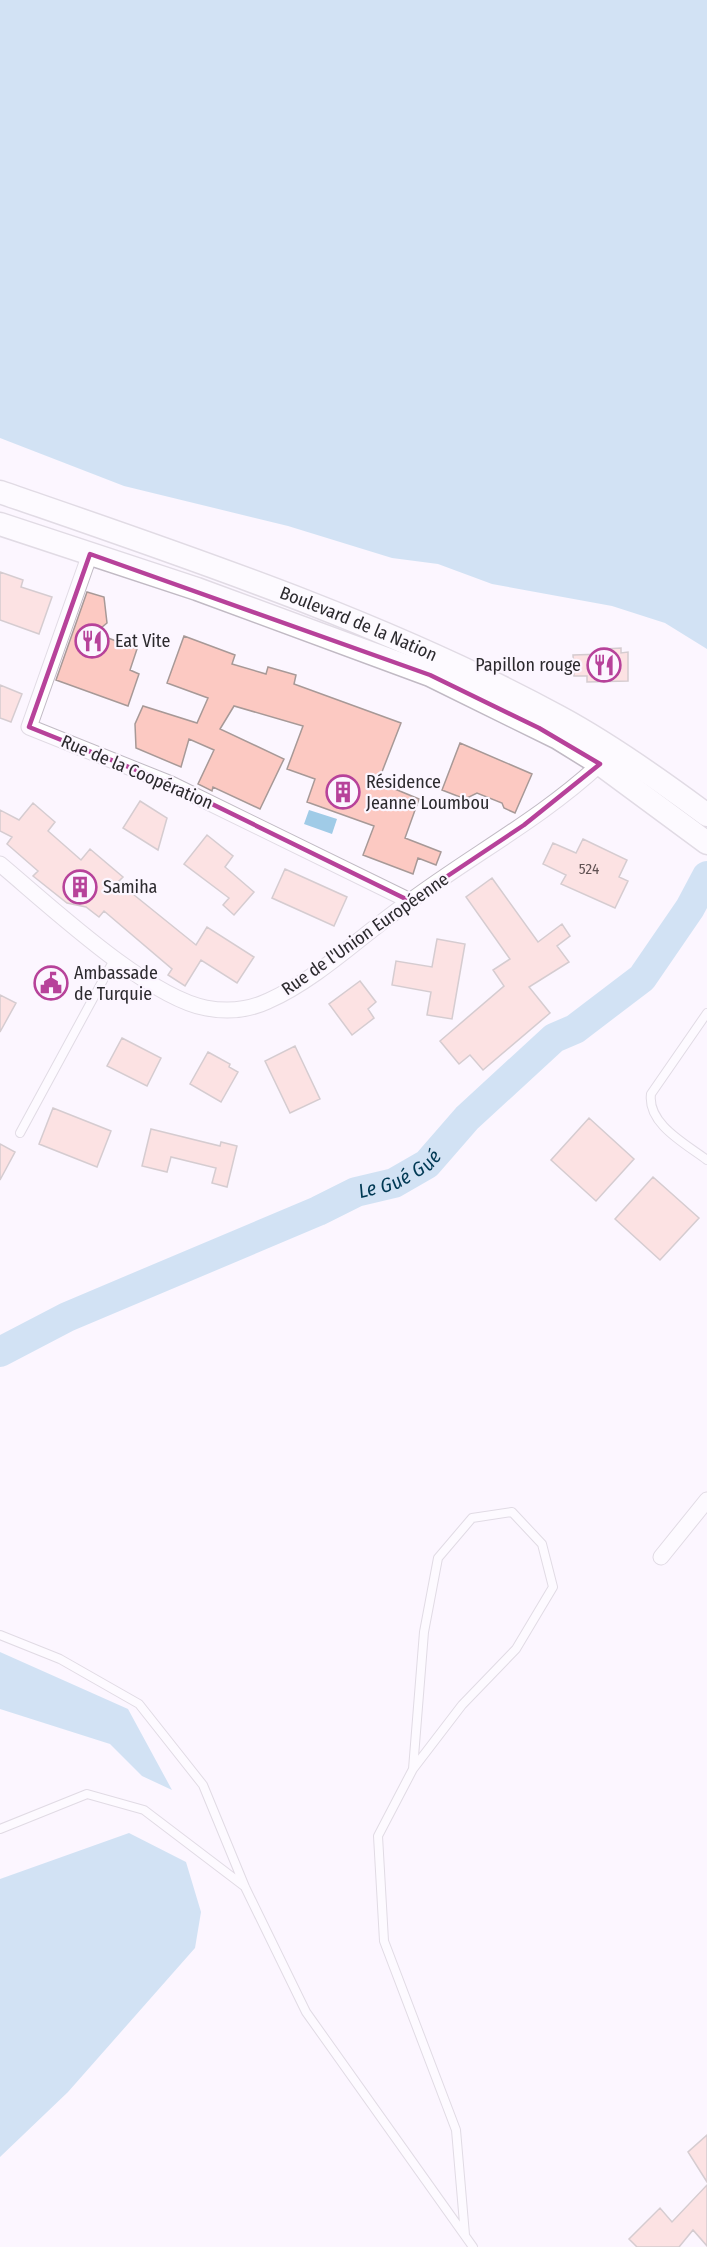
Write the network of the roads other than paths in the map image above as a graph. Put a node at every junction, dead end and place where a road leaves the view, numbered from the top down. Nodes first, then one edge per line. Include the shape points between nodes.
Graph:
1 (0, 492) edge
2 (0, 524) edge
3 (90, 554) junction
4 (600, 764) junction
5 (700, 810) edge
6 (699, 837) edge
7 (0, 864) edge
8 (410, 900) junction
9 (115, 958) junction
10 (707, 1013) edge
11 (20, 1132) dead end
12 (707, 1160) edge
13 (707, 1500) edge
14 (661, 1557) dead end
15 (0, 1635) edge
16 (413, 1769) junction
17 (0, 1829) edge
18 (246, 1887) junction
19 (465, 2235) junction
20 (474, 2247) edge

1 - 5 main road, Boulevard de la Nation via 316,607 427,653 579,728
2 - 3 main road, Boulevard de la Nation
3 - 4 main road, Boulevard de la Nation via 430,675 539,728
3 - 8 street, Rue de la Coopération via 29,727 171,784
4 - 6 main road, Boulevard de la Nation
4 - 8 street, Rue de l'Union Européenne via 524,825
7 - 9 street, Rue de l'Union Européenne
8 - 9 street, Rue de l'Union Européenne via 297,985 249,1008 206,1008 186,1002 154,986
9 - 11 lane
10 - 12 lane via 651,1094 650,1103 661,1124
13 - 14 street
15 - 18 lane via 60,1659 139,1704 202,1785
16 - 16 lane via 462,1705 516,1649 553,1587 542,1544 512,1512 472,1518 438,1558 423,1632
16 - 19 lane via 378,1836 384,1941 456,2130
17 - 18 lane via 87,1794 144,1810
18 - 19 lane via 306,2012
19 - 20 lane

